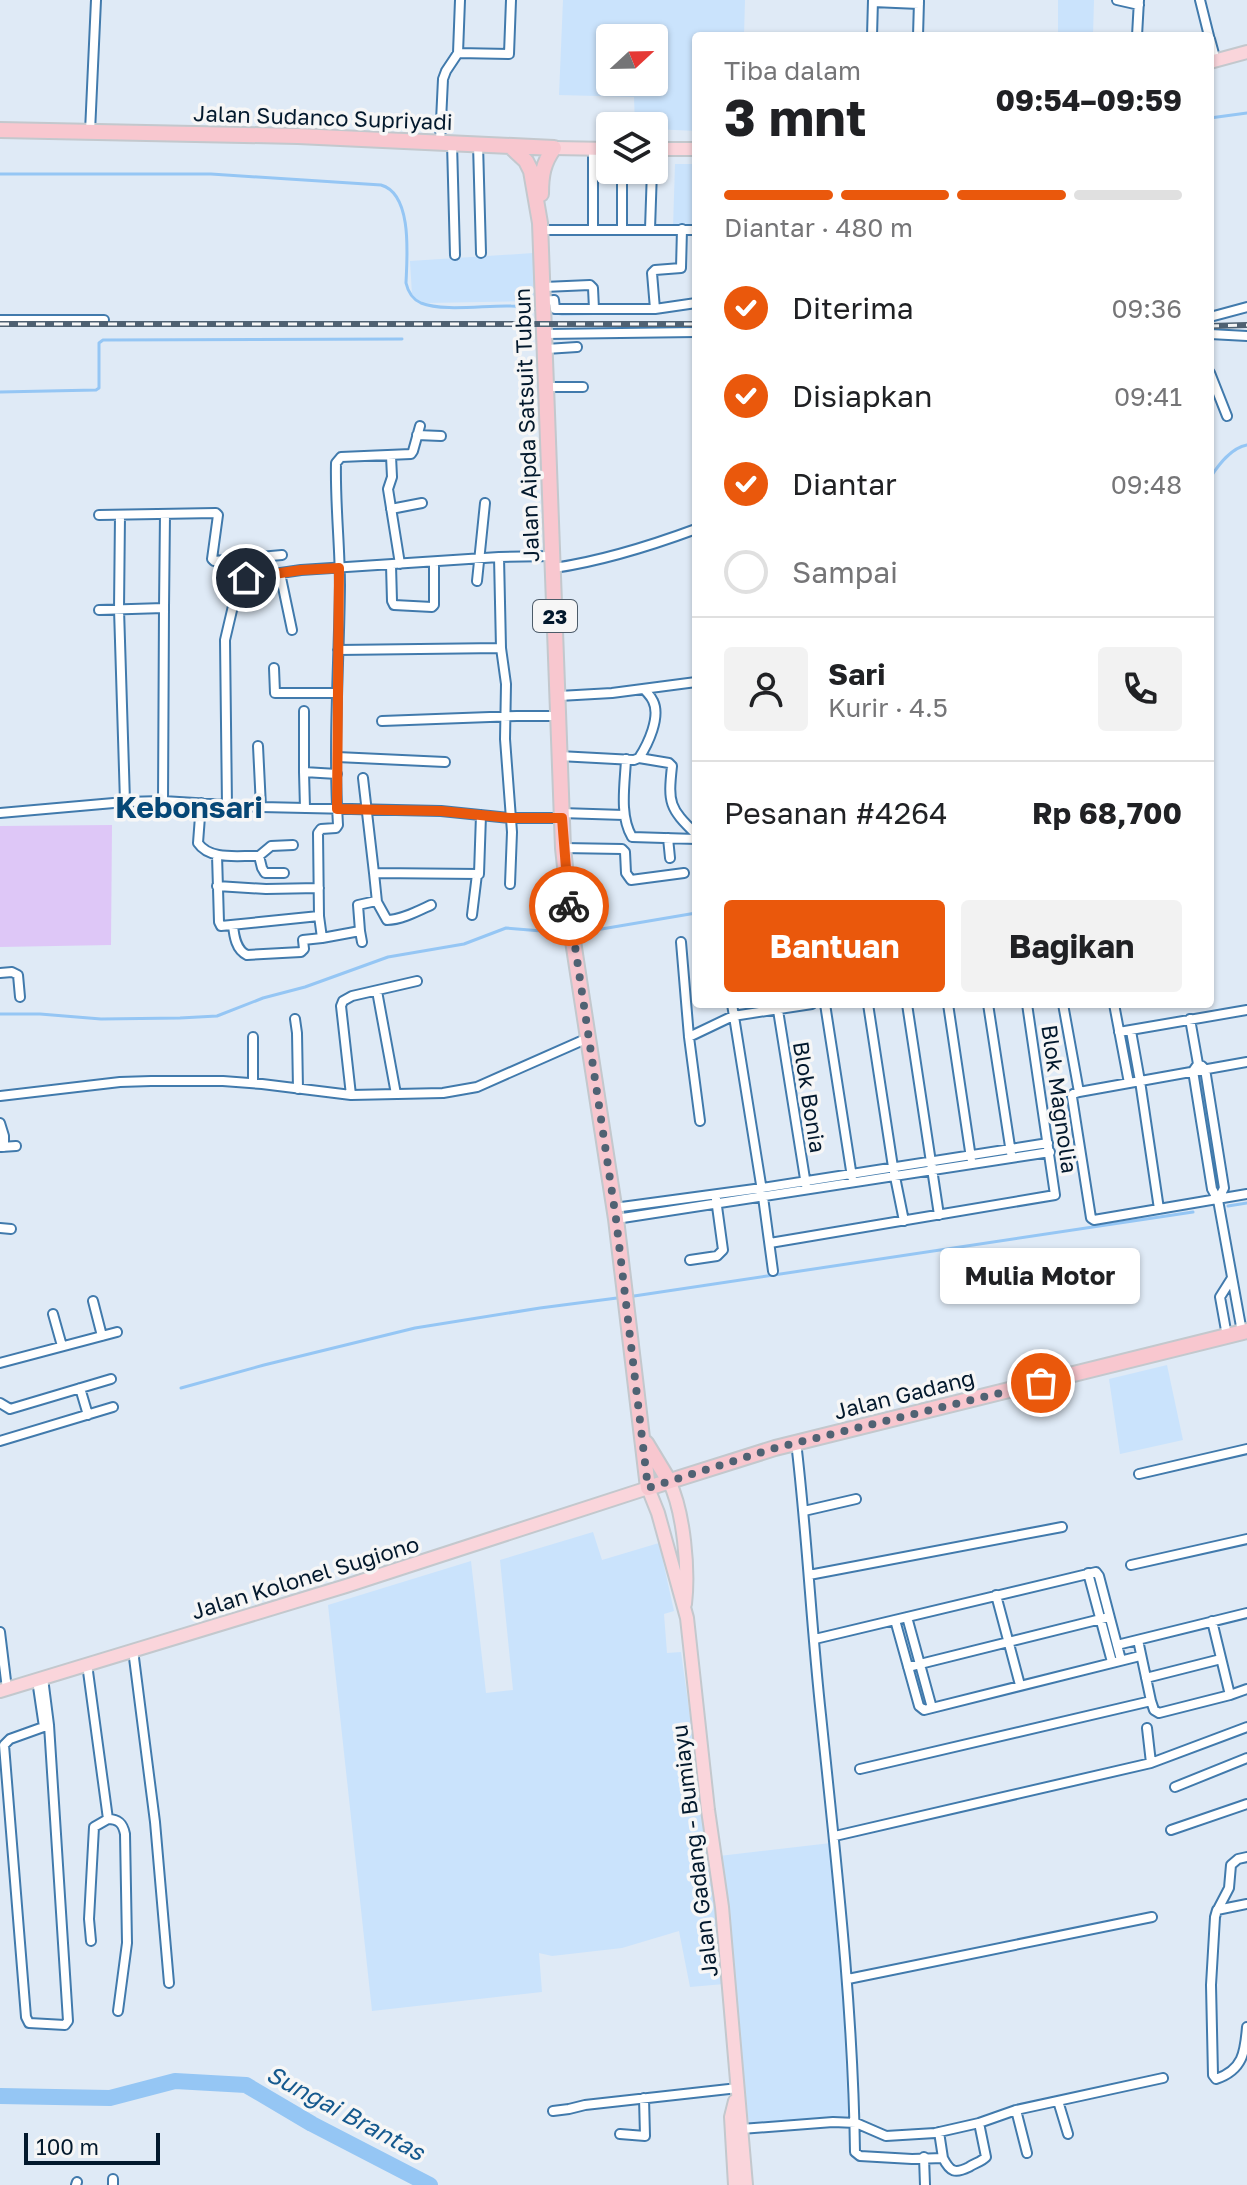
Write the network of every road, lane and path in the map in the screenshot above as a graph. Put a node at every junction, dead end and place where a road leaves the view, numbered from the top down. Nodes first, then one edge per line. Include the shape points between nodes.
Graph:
1 (96, 0) edge
2 (460, 0) edge
3 (511, 0) edge
4 (1117, 0) edge
5 (1200, 0) edge
6 (873, 1) edge
7 (919, 2) edge
8 (1139, 2) edge
9 (872, 32) edge
10 (918, 32) edge
11 (1137, 32) edge
12 (1208, 32) edge
13 (1247, 52) edge
14 (458, 53) junction
15 (1214, 62) edge
16 (0, 130) edge
17 (90, 132) junction
18 (446, 142) junction
19 (478, 144) junction
20 (510, 146) junction
21 (554, 148) junction
22 (593, 149) joint
23 (668, 149) edge
24 (692, 149) edge
25 (622, 184) edge
26 (652, 184) edge
27 (540, 224) junction
28 (593, 229) junction
29 (650, 229) junction
30 (682, 229) junction
31 (622, 230) junction
32 (692, 230) edge
33 (481, 253) dead end
34 (455, 255) dead end
35 (544, 300) junction
36 (692, 304) edge
37 (1247, 307) edge
38 (594, 309) junction
39 (655, 309) junction
40 (1214, 316) edge
41 (0, 320) edge
42 (104, 320) dead end
43 (692, 332) edge
44 (1214, 334) edge
45 (1247, 336) edge
46 (546, 342) junction
47 (577, 347) dead end
48 (1214, 383) edge
49 (547, 387) junction
50 (583, 387) dead end
51 (1227, 416) dead end
52 (441, 436) dead end
53 (391, 456) junction
54 (422, 503) dead end
55 (485, 503) dead end
56 (391, 509) junction
57 (165, 514) junction
58 (99, 515) dead end
59 (120, 515) junction
60 (692, 531) edge
61 (282, 555) dead end
62 (499, 557) junction
63 (480, 559) junction
64 (434, 562) junction
65 (554, 562) junction
66 (395, 564) junction
67 (339, 568) junction
68 (280, 573) junction
69 (246, 578) dead end
70 (477, 581) dead end
71 (233, 606) dead end
72 (164, 608) junction
73 (119, 609) junction
74 (99, 610) dead end
75 (292, 630) dead end
76 (501, 648) junction
77 (338, 650) junction
78 (274, 668) dead end
79 (692, 683) edge
80 (645, 690) junction
81 (337, 693) junction
82 (559, 696) junction
83 (304, 711) dead end
84 (506, 716) junction
85 (558, 716) junction
86 (382, 721) dead end
87 (258, 746) dead end
88 (559, 756) junction
89 (337, 757) junction
90 (639, 758) junction
91 (626, 759) junction
92 (445, 762) dead end
93 (304, 772) junction
94 (337, 774) junction
95 (363, 778) dead end
96 (163, 801) junction
97 (125, 802) junction
98 (201, 803) junction
99 (227, 806) junction
100 (261, 807) junction
101 (305, 808) junction
102 (337, 809) junction
103 (368, 810) junction
104 (0, 813) edge
105 (481, 815) junction
106 (624, 815) junction
107 (562, 816) junction
108 (510, 818) junction
109 (692, 832) edge
110 (692, 836) edge
111 (668, 838) junction
112 (293, 845) dead end
113 (563, 848) junction
114 (217, 855) junction
115 (259, 856) junction
116 (670, 858) dead end
117 (284, 873) dead end
118 (374, 873) junction
119 (684, 873) dead end
120 (477, 874) junction
121 (510, 884) dead end
122 (217, 886) junction
123 (319, 888) junction
124 (376, 901) junction
125 (431, 905) dead end
126 (472, 915) dead end
127 (319, 916) junction
128 (233, 925) junction
129 (360, 931) junction
130 (322, 938) junction
131 (362, 942) dead end
132 (681, 942) dead end
133 (0, 973) edge
134 (417, 981) dead end
135 (377, 991) junction
136 (20, 997) dead end
137 (732, 1008) edge
138 (773, 1008) edge
139 (778, 1008) edge
140 (826, 1008) edge
141 (869, 1008) edge
142 (908, 1008) edge
143 (949, 1008) edge
144 (989, 1008) edge
145 (1028, 1008) edge
146 (1064, 1008) edge
147 (1115, 1008) edge
148 (1247, 1010) edge
149 (733, 1016) junction
150 (295, 1019) dead end
151 (1190, 1019) junction
152 (1131, 1031) junction
153 (1119, 1032) junction
154 (253, 1037) dead end
155 (689, 1037) junction
156 (589, 1038) junction
157 (1247, 1062) edge
158 (1199, 1068) junction
159 (1140, 1081) junction
160 (253, 1083) junction
161 (1129, 1083) junction
162 (298, 1089) junction
163 (1079, 1092) junction
164 (396, 1094) junction
165 (351, 1095) junction
166 (0, 1096) edge
167 (700, 1121) dead end
168 (0, 1123) edge
169 (1216, 1138) junction
170 (1205, 1140) junction
171 (16, 1146) dead end
172 (2, 1147) edge
173 (1049, 1148) junction
174 (1011, 1153) junction
175 (971, 1158) junction
176 (932, 1165) junction
177 (894, 1171) junction
178 (852, 1178) junction
179 (806, 1186) junction
180 (762, 1192) junction
181 (1247, 1194) edge
182 (716, 1200) junction
183 (1218, 1200) junction
184 (1159, 1209) junction
185 (615, 1214) junction
186 (939, 1215) junction
187 (904, 1221) junction
188 (0, 1228) edge
189 (11, 1229) dead end
190 (770, 1243) junction
191 (690, 1260) dead end
192 (773, 1271) dead end
193 (1232, 1278) junction
194 (93, 1301) dead end
195 (53, 1314) dead end
196 (117, 1332) dead end
197 (1238, 1333) edge
198 (102, 1336) junction
199 (62, 1346) junction
200 (0, 1363) edge
201 (111, 1379) dead end
202 (80, 1388) junction
203 (0, 1403) edge
204 (113, 1407) dead end
205 (88, 1415) junction
206 (644, 1439) junction
207 (0, 1441) edge
208 (796, 1442) junction
209 (1247, 1449) edge
210 (1139, 1474) dead end
211 (669, 1481) junction
212 (648, 1488) junction
213 (620, 1497) joint
214 (856, 1499) dead end
215 (804, 1511) junction
216 (1062, 1527) dead end
217 (1247, 1539) edge
218 (1131, 1565) dead end
219 (809, 1575) junction
220 (996, 1595) junction
221 (685, 1606) junction
222 (1247, 1613) edge
223 (907, 1617) junction
224 (1105, 1618) junction
225 (895, 1620) junction
226 (1212, 1621) junction
227 (0, 1633) edge
228 (815, 1639) junction
229 (1138, 1640) junction
230 (1008, 1642) junction
231 (1117, 1645) junction
232 (133, 1650) junction
233 (1140, 1656) junction
234 (1221, 1659) junction
235 (1117, 1661) junction
236 (87, 1664) junction
237 (919, 1664) junction
238 (908, 1667) junction
239 (1146, 1678) junction
240 (40, 1679) junction
241 (1020, 1685) junction
242 (1247, 1689) edge
243 (4, 1690) edge
244 (1230, 1695) junction
245 (1151, 1701) junction
246 (932, 1708) junction
247 (47, 1726) junction
248 (1247, 1727) edge
249 (1147, 1728) dead end
250 (1247, 1758) edge
251 (1151, 1763) junction
252 (860, 1769) dead end
253 (1175, 1787) dead end
254 (1247, 1804) edge
255 (108, 1819) junction
256 (1171, 1830) dead end
257 (835, 1836) junction
258 (1247, 1857) edge
259 (1247, 1904) edge
260 (1217, 1910) junction
261 (1152, 1917) dead end
262 (91, 1941) dead end
263 (848, 1979) junction
264 (169, 1983) dead end
265 (118, 2011) dead end
266 (1247, 2027) edge
267 (1163, 2078) dead end
268 (738, 2090) junction
269 (644, 2098) junction
270 (1058, 2101) junction
271 (1016, 2110) junction
272 (553, 2111) dead end
273 (856, 2123) junction
274 (979, 2123) junction
275 (741, 2129) junction
276 (939, 2132) junction
277 (620, 2134) dead end
278 (1068, 2134) dead end
279 (737, 2141) junction
280 (1027, 2153) dead end
281 (924, 2157) junction
282 (943, 2158) junction
283 (735, 2185) edge
284 (746, 2185) edge
285 (925, 2185) edge

1 - 17 street
2 - 14 street
3 - 14 street via 508,54
4 - 8 street
5 - 12 street
6 - 7 street
6 - 9 street
7 - 10 street
8 - 11 street
13 - 15 main road
14 - 18 street via 443,79
16 - 17 highway, Jalan Sudanco Supriyadi
17 - 18 highway, Jalan Sudanco Supriyadi
18 - 19 highway, Jalan Sudanco Supriyadi
18 - 34 street
19 - 20 highway, Jalan Sudanco Supriyadi
19 - 33 street
20 - 21 highway, Jalan Sudanco Supriyadi
20 - 27 highway, Jalan Aipda Satsuit Tubun / 23 via 531,171
21 - 22 main road
21 - 27 highway, Jalan Aipda Satsuit Tubun / 23 via 543,170
22 - 28 street
23 - 24 main road
25 - 31 street
26 - 29 street
27 - 28 street
27 - 35 highway, Jalan Aipda Satsuit Tubun / 23
28 - 31 street
29 - 30 street
29 - 31 street
30 - 32 street
30 - 39 street via 681,268 652,273
35 - 38 street via 554,300 555,309
35 - 38 street via 590,285
35 - 46 highway, Jalan Aipda Satsuit Tubun / 23
36 - 39 street
37 - 40 street
38 - 39 street
41 - 42 street
43 - 46 street
44 - 45 street
46 - 47 street
46 - 49 highway, Jalan Aipda Satsuit Tubun / 23
48 - 51 street
49 - 50 street
49 - 65 highway, Jalan Aipda Satsuit Tubun / 23
52 - 53 street via 418,430 411,454
53 - 56 street
53 - 67 street via 337,461
54 - 56 street
55 - 63 street
56 - 66 street
57 - 59 street
57 - 61 street via 216,513 214,561
57 - 72 street
58 - 59 street
59 - 73 street
60 - 65 street via 615,555
62 - 63 street
62 - 65 street
62 - 76 street
63 - 64 street
63 - 70 street
64 - 66 street
64 - 66 street via 430,607 393,604
65 - 82 highway, Jalan Aipda Satsuit Tubun / 23
66 - 67 street
67 - 68 street
67 - 77 street
68 - 69 street
68 - 75 street
71 - 99 street via 225,640
72 - 73 street
72 - 96 street
73 - 74 street
73 - 97 street
76 - 77 street
76 - 84 street
77 - 81 street
78 - 81 street via 275,693
79 - 80 street
80 - 82 street
80 - 90 street via 656,712
81 - 89 street
82 - 85 highway, Jalan Aipda Satsuit Tubun / 23
83 - 93 street
84 - 85 street
84 - 86 street
84 - 108 street
85 - 88 highway, Jalan Aipda Satsuit Tubun / 23
87 - 100 street
88 - 91 street
88 - 107 highway, Jalan Aipda Satsuit Tubun / 23
89 - 92 street
89 - 94 street
90 - 91 street
90 - 109 street via 672,766 671,805
91 - 106 street
93 - 94 street
93 - 101 street
94 - 102 street
95 - 103 street
96 - 97 street
96 - 98 street
97 - 104 street
98 - 99 street
98 - 114 street via 198,843
99 - 100 street
100 - 101 street
101 - 102 street
102 - 103 street
102 - 123 street via 337,828 318,833
103 - 105 street
103 - 118 street
105 - 108 street
105 - 120 street
106 - 107 street
106 - 111 street via 632,837
107 - 108 street
107 - 113 highway, Jalan Aipda Satsuit Tubun / 23
108 - 121 street
110 - 111 street
111 - 116 street
112 - 115 street via 271,846
113 - 119 street via 622,849 631,880
113 - 156 highway, Jalan Aipda Satsuit Tubun / 23
114 - 115 street
114 - 122 street
115 - 117 street via 267,874
118 - 120 street
118 - 124 street
120 - 126 street
122 - 123 street
122 - 128 street via 219,924
123 - 127 street
124 - 125 street via 390,921
124 - 129 street via 358,905
127 - 128 street
127 - 130 street
128 - 130 street via 238,947 247,955 301,952 304,940
129 - 130 street
129 - 131 street
132 - 155 street
133 - 136 street via 18,975
134 - 135 street
135 - 164 street
135 - 165 street via 352,996 341,1006
137 - 149 street
138 - 149 street
139 - 179 street, Blok Bonia
140 - 178 street
141 - 177 street
142 - 176 street
143 - 175 street
144 - 174 street
145 - 173 street, Blok Magnolia
146 - 163 street
147 - 153 street
148 - 151 street
149 - 155 street
149 - 180 street
150 - 162 street
151 - 152 street
151 - 158 street
152 - 153 street
152 - 159 street
153 - 161 street
154 - 160 street
155 - 167 street
156 - 164 street via 477,1087
156 - 185 highway, Jalan Aipda Satsuit Tubun / 23
157 - 158 street
158 - 159 street
158 - 169 street
158 - 170 street
159 - 161 street
159 - 184 street
160 - 162 street
160 - 166 street via 120,1082
161 - 163 street
162 - 165 street
163 - 184 street via 1072,1097 1091,1218
164 - 165 street
168 - 172 street
169 - 170 street
169 - 183 street via 1224,1188
170 - 183 street
171 - 172 street
173 - 174 street
173 - 186 street, Blok Magnolia via 1052,1197
174 - 175 street
175 - 176 street
176 - 177 street
176 - 186 street
177 - 178 street
177 - 187 street
178 - 179 street
179 - 180 street
180 - 182 street
180 - 190 street
181 - 183 street
182 - 185 street
182 - 191 street via 723,1250 717,1256
183 - 184 street
183 - 193 street
185 - 206 highway, Jalan Aipda Satsuit Tubun / 23
186 - 187 street
187 - 190 street
188 - 189 street
190 - 192 street
193 - 197 street
193 - 197 street via 1220,1297
194 - 198 street
195 - 199 street
196 - 198 street
197 - 208 highway, Jalan Gadang
198 - 199 street
199 - 200 street
201 - 202 street
202 - 203 street via 10,1409
202 - 205 street
204 - 205 street
205 - 207 street
206 - 211 highway, Jalan Aipda Satsuit Tubun / 23
206 - 212 highway, Jalan Aipda Satsuit Tubun / 23
208 - 211 highway, Jalan Gadang
208 - 215 street
209 - 210 street
211 - 212 highway, Jalan Gadang
211 - 221 main road, Jalan Gadang - Bumiayu via 680,1520
212 - 213 main road, Jalan Gadang
212 - 221 main road, Jalan Gadang - Bumiayu
213 - 232 main road, Jalan Kolonel Sugiono
214 - 215 street
215 - 219 street
216 - 219 street
217 - 218 street
219 - 228 street
220 - 223 street
220 - 224 street via 1098,1573
220 - 230 street
221 - 268 main road, Jalan Gadang - Bumiayu via 722,1907
222 - 226 street
223 - 225 street
223 - 237 street
224 - 230 street
224 - 231 street
224 - 235 street
225 - 228 street
225 - 238 street
226 - 229 street
226 - 234 street
227 - 243 street
228 - 257 street
229 - 231 street
229 - 233 street
230 - 237 street
230 - 241 street
231 - 235 street
232 - 236 main road, Jalan Kolonel Sugiono
232 - 264 street
233 - 235 street
233 - 239 street
234 - 239 street
234 - 244 street
235 - 241 street
236 - 240 main road, Jalan Kolonel Sugiono
236 - 255 street
237 - 238 street
237 - 246 street
238 - 246 street via 919,1706
239 - 245 street
240 - 243 main road, Jalan Kolonel Sugiono
240 - 247 street
241 - 246 street
242 - 244 street
244 - 245 street via 1159,1713
245 - 252 street
247 - 247 street via 68,2021 65,2025 29,2023 26,2017 4,1745
248 - 251 street
249 - 251 street
250 - 253 street
251 - 257 street
254 - 256 street
255 - 262 street via 94,1827 93,1834
255 - 265 street via 119,1822 125,1834 127,1943
257 - 263 street
258 - 260 street via 1231,1865 1229,1888
259 - 260 street
260 - 266 street via 1211,1985 1216,2079 1234,2071 1241,2060
261 - 263 street
263 - 273 street
267 - 270 street
268 - 269 street
268 - 275 main road, Jalan Gadang - Bumiayu
268 - 279 main road, Jalan Gadang - Bumiayu via 731,2117
269 - 272 street
269 - 277 street via 645,2136
270 - 271 street
270 - 278 street
271 - 274 street
271 - 280 street
273 - 275 street
273 - 276 street via 886,2136
273 - 281 street via 858,2155
274 - 276 street
274 - 282 street via 984,2160 957,2172
275 - 279 main road, Jalan Gadang - Bumiayu
276 - 282 street
279 - 283 main road, Jalan Gadang - Bumiayu
279 - 284 main road, Jalan Gadang - Bumiayu
281 - 282 street
281 - 285 street

